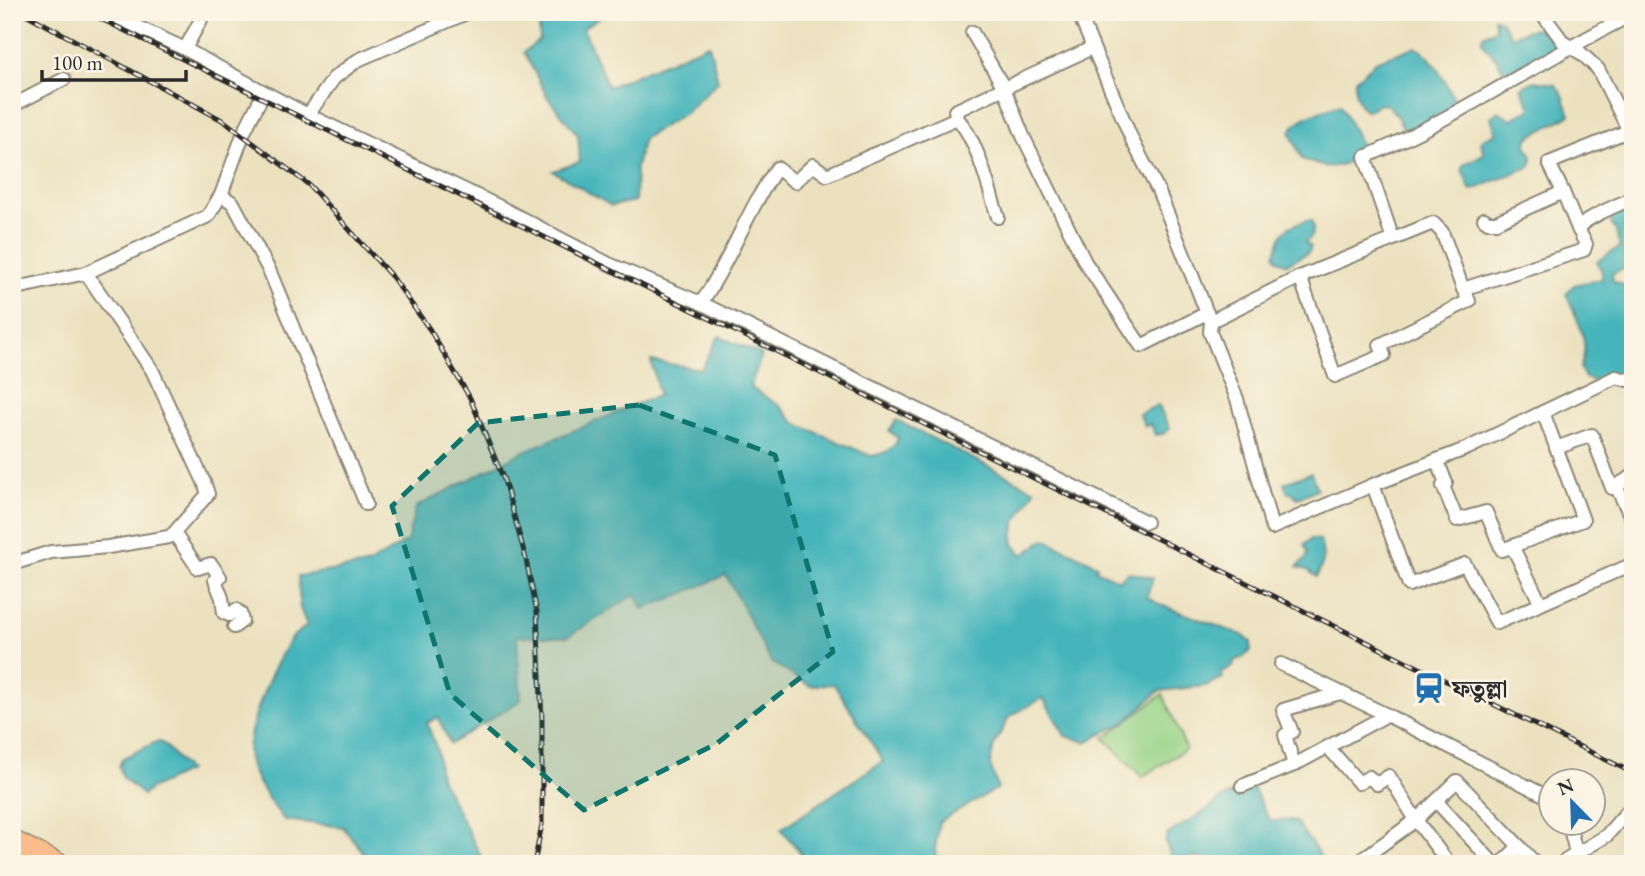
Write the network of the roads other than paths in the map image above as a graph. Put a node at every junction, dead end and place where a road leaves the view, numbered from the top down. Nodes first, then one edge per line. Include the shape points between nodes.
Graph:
1 (105, 12) edge
2 (205, 12) edge
3 (469, 12) edge
4 (1078, 12) edge
5 (1541, 12) edge
6 (1633, 15) edge
7 (972, 32) dead end
8 (186, 48) junction
9 (1092, 48) junction
10 (1572, 48) junction
11 (64, 79) dead end
12 (1004, 88) junction
13 (264, 92) junction
14 (12, 106) edge
15 (955, 111) dead end
16 (308, 115) junction
17 (1631, 133) edge
18 (1563, 192) junction
19 (221, 195) junction
20 (1633, 198) edge
21 (998, 216) dead end
22 (1484, 219) dead end
23 (1579, 230) junction
24 (1393, 239) junction
25 (86, 273) junction
26 (1300, 277) junction
27 (1463, 289) junction
28 (12, 291) edge
29 (701, 303) junction
30 (1209, 317) junction
31 (1633, 377) edge
32 (1543, 412) junction
33 (1556, 448) junction
34 (1437, 460) junction
35 (1633, 476) edge
36 (1373, 485) junction
37 (1616, 486) junction
38 (366, 504) dead end
39 (1633, 521) edge
40 (1146, 522) dead end
41 (174, 533) junction
42 (1513, 548) junction
43 (12, 564) edge
44 (1633, 564) edge
45 (1541, 604) junction
46 (234, 627) dead end
47 (1281, 664) dead end
48 (1340, 692) junction
49 (1387, 715) junction
50 (1328, 747) junction
51 (1294, 765) junction
52 (1242, 786) dead end
53 (1536, 791) edge
54 (1437, 802) junction
55 (1633, 805) edge
56 (1416, 820) junction
57 (1572, 838) edge
58 (12, 841) edge
59 (1519, 846) junction
60 (1576, 853) junction
61 (58, 864) edge
62 (1369, 864) edge
63 (1449, 864) edge
64 (1494, 864) edge
65 (1501, 864) edge
66 (1536, 864) edge
67 (1560, 864) edge

1 - 8 street
2 - 8 street
3 - 16 street via 358,60 334,78
4 - 9 street
5 - 10 street
6 - 10 street
7 - 12 street
8 - 13 street
9 - 12 street
9 - 30 street via 1158,190
10 - 17 street via 1598,69
10 - 24 street via 1414,136 1365,157
11 - 14 street
12 - 15 street
12 - 30 street via 1084,262 1141,346
13 - 16 street
13 - 19 street
16 - 29 street via 610,264
17 - 18 street via 1549,163
18 - 22 street via 1496,222
18 - 23 street
19 - 25 street via 208,216
19 - 38 street via 233,204 270,272
20 - 23 street via 1587,220
21 - 29 street via 978,159 957,118 827,175 813,165 795,182 777,168
23 - 27 street via 1584,250
24 - 26 street
24 - 27 street via 1433,223 1438,226
25 - 28 street
25 - 41 street via 152,370 208,494
26 - 27 street via 1335,376 1384,355 1380,345 1469,301
26 - 30 street
29 - 40 street
30 - 36 street via 1272,528
31 - 32 street via 1616,377
32 - 33 street
32 - 34 street
33 - 37 street via 1592,435 1612,488
33 - 42 street via 1583,520
34 - 36 street
34 - 42 street via 1457,520 1486,512 1502,550
35 - 37 street
36 - 45 street via 1409,585 1465,564 1497,623
37 - 39 street
41 - 43 street via 108,547 51,552
41 - 46 street via 198,568 211,564 216,569 224,612 240,613 242,621
42 - 45 street
44 - 45 street
47 - 48 street
48 - 49 street
48 - 51 street via 1283,710 1292,732 1285,735
49 - 50 street
49 - 53 street
50 - 51 street
50 - 56 street via 1359,783 1369,777 1377,784 1389,776
51 - 52 street
54 - 56 street
54 - 59 street via 1457,781
54 - 64 street
55 - 60 street via 1606,836
56 - 62 street via 1366,857
56 - 63 street
57 - 60 street
58 - 61 highway
59 - 65 street
59 - 66 street
60 - 67 street

